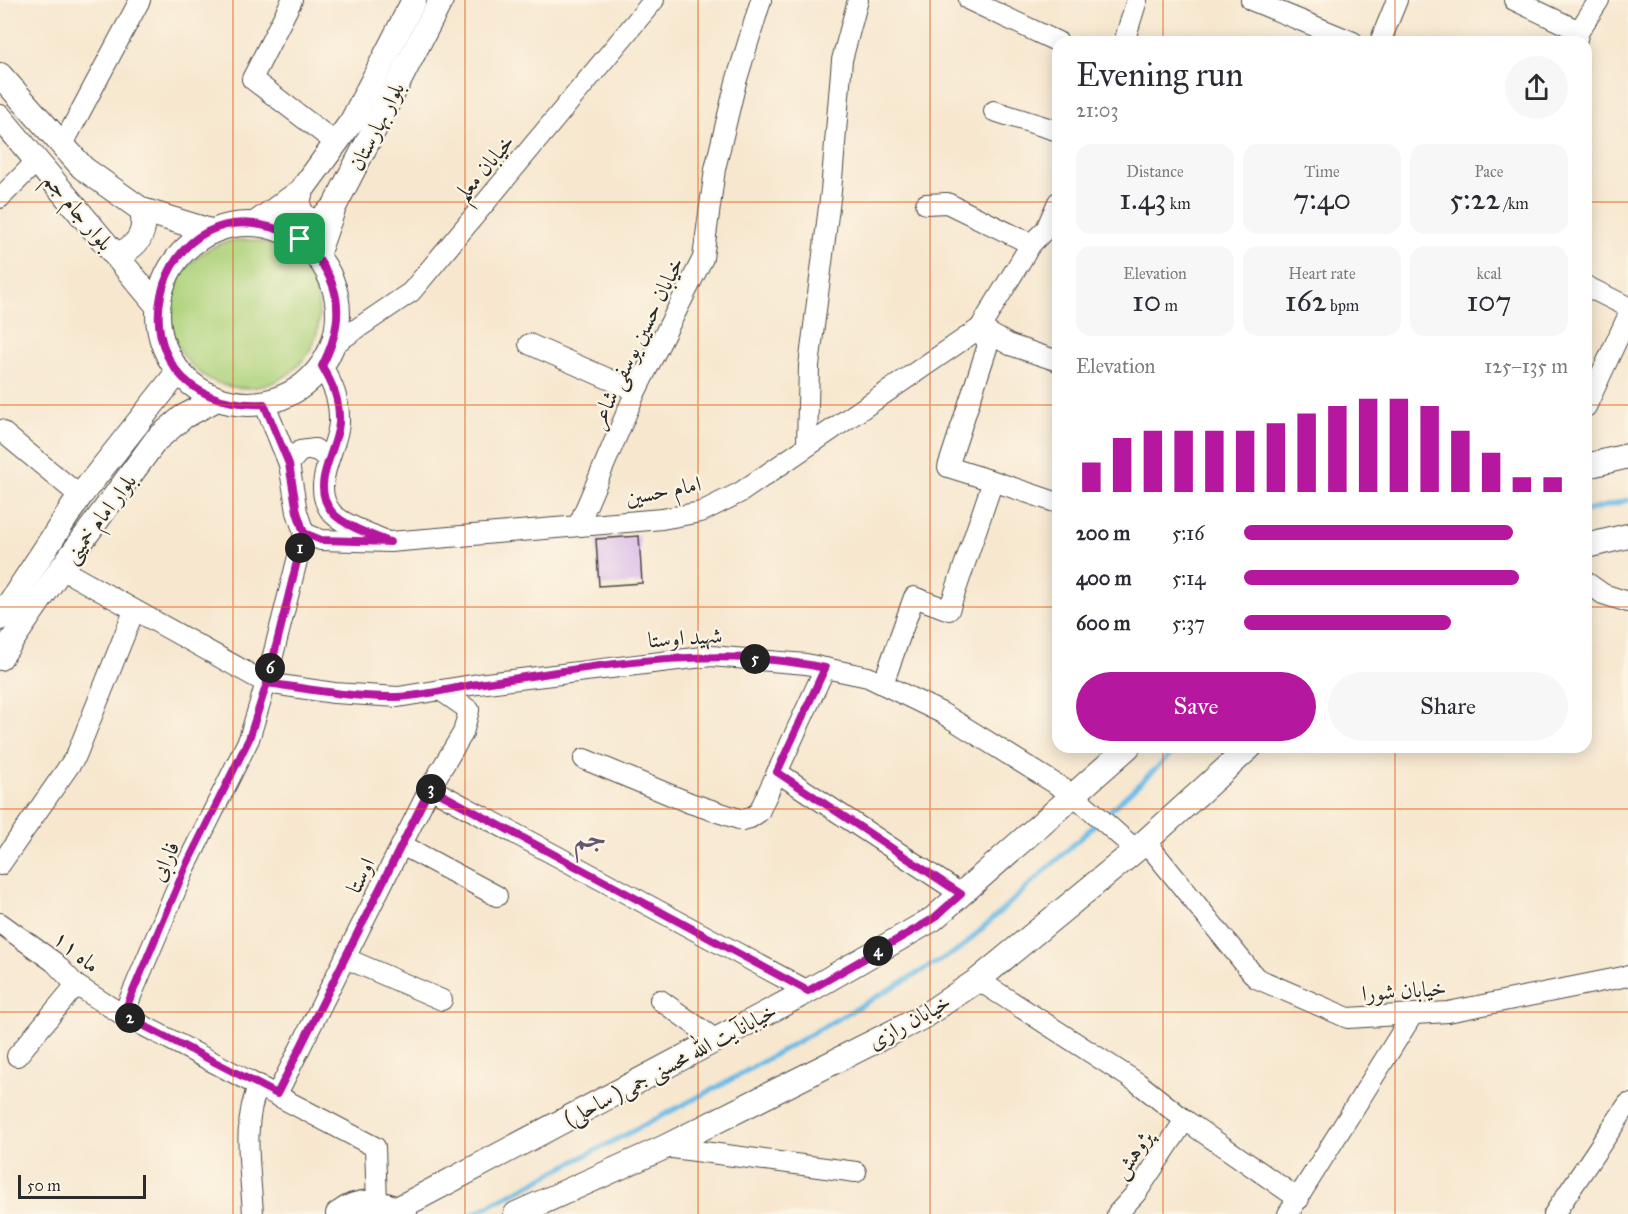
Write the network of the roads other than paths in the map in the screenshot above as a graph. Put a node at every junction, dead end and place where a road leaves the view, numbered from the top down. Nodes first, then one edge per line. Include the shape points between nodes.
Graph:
1 (140, 0) edge
2 (292, 0) edge
3 (414, 0) edge
4 (441, 0) edge
5 (654, 0) edge
6 (761, 0) edge
7 (858, 0) edge
8 (969, 0) edge
9 (1137, 0) edge
10 (1251, 0) edge
11 (1397, 0) edge
12 (1514, 0) edge
13 (1599, 0) edge
14 (1127, 36) edge
15 (1338, 36) edge
16 (1382, 36) edge
17 (1575, 36) edge
18 (1578, 36) edge
19 (1052, 39) edge
20 (0, 75) edge
21 (994, 111) dead end
22 (0, 117) edge
23 (1052, 129) edge
24 (336, 142) junction
25 (63, 144) junction
26 (37, 161) junction
27 (301, 191) junction
28 (0, 198) edge
29 (926, 204) dead end
30 (334, 207) junction
31 (142, 210) junction
32 (256, 223) junction
33 (1052, 230) edge
34 (210, 231) junction
35 (1030, 244) junction
36 (116, 255) junction
37 (317, 255) junction
38 (1592, 289) edge
39 (158, 305) junction
40 (1628, 307) edge
41 (1628, 316) edge
42 (980, 328) junction
43 (529, 344) dead end
44 (327, 356) junction
45 (1052, 359) edge
46 (178, 372) junction
47 (636, 392) junction
48 (1592, 394) edge
49 (217, 399) junction
50 (264, 404) junction
51 (0, 430) edge
52 (807, 444) junction
53 (1628, 456) edge
54 (327, 458) junction
55 (289, 464) junction
56 (1592, 465) edge
57 (993, 481) junction
58 (80, 496) junction
59 (1052, 501) edge
60 (578, 526) junction
61 (304, 533) junction
62 (1628, 536) edge
63 (390, 542) junction
64 (1592, 545) edge
65 (61, 569) junction
66 (1592, 586) edge
67 (1628, 602) edge
68 (134, 610) junction
69 (0, 618) edge
70 (0, 658) edge
71 (825, 668) junction
72 (267, 683) junction
73 (883, 684) junction
74 (440, 690) junction
75 (1122, 753) edge
76 (1243, 753) edge
77 (584, 759) dead end
78 (777, 772) junction
79 (430, 788) junction
80 (1075, 796) junction
81 (402, 845) junction
82 (1141, 846) junction
83 (0, 865) edge
84 (961, 894) junction
85 (497, 896) dead end
86 (0, 923) edge
87 (345, 958) junction
88 (1628, 976) edge
89 (978, 980) junction
90 (76, 985) junction
91 (808, 991) junction
92 (442, 1000) dead end
93 (660, 1000) dead end
94 (1413, 1014) junction
95 (123, 1015) junction
96 (716, 1040) junction
97 (17, 1056) dead end
98 (259, 1085) junction
99 (277, 1094) junction
100 (1628, 1104) edge
101 (1185, 1120) junction
102 (665, 1147) junction
103 (856, 1172) dead end
104 (1294, 1206) edge
105 (393, 1208) edge
106 (253, 1214) edge
107 (338, 1214) edge
108 (516, 1214) edge
109 (1117, 1214) edge
110 (1554, 1214) edge

1 - 25 street
2 - 24 street via 252,79
3 - 24 main road, بلوار بهارستان via 352,121
4 - 30 main road, بلوار بهارستان
5 - 44 street, خیابان معلم via 411,292
6 - 47 street, خیابان حسین یوسفی شاعر via 715,169 703,258
7 - 52 street via 842,60 831,191 809,366
8 - 19 street
9 - 14 street
10 - 15 street
11 - 16 street
12 - 17 street
13 - 18 street
20 - 25 main road, بلوار جام جم
21 - 23 street
22 - 26 main road, بلوار جام جم
24 - 27 main road, بلوار بهارستان
25 - 31 main road, بلوار جام جم via 84,168
26 - 28 street
26 - 36 main road, بلوار جام جم
27 - 30 main road via 297,204 308,220 319,220
27 - 32 main road, بلوار بهارستان
29 - 35 street via 947,203
30 - 37 main road, بلوار بهارستان
31 - 34 main road, بلوار جام جم
31 - 36 main road via 145,223 141,235 130,250
32 - 34 main road via 232,224
32 - 37 main road via 279,228 300,239
33 - 35 street
34 - 39 main road via 174,261 163,282
35 - 42 street
36 - 39 main road, بلوار جام جم
37 - 44 main road via 337,298 338,322
38 - 40 street
39 - 46 main road via 158,329 165,352
41 - 48 street
42 - 45 street via 1010,345
42 - 52 street, امام حسین
42 - 57 street via 988,345 948,467
43 - 47 street
44 - 50 main road via 306,384
44 - 54 street via 337,393 339,425
46 - 49 main road
46 - 58 main road, بلوار امام خمینی
47 - 60 street, خیابان حسین یوسفی شاعر
49 - 50 main road via 240,405
49 - 65 main road, بلوار امام خمینی via 183,417 156,441
50 - 55 street, فارابی
51 - 58 street
52 - 60 street, امام حسین via 741,492 702,512
53 - 56 main road
54 - 55 street via 315,449 300,451
54 - 63 street via 323,493 332,513
55 - 61 street, فارابی
57 - 59 street
57 - 73 street via 949,610 914,597
58 - 69 main road, بلوار امام خمینی
60 - 63 street, امام حسین
61 - 63 street, امام حسین via 321,540
61 - 72 street, فارابی
62 - 64 main road
65 - 68 street
65 - 70 main road, بلوار امام خمینی
66 - 67 street
68 - 72 street
68 - 83 street via 76,756
71 - 73 street, شهید اوستا
71 - 74 street, شهید اوستا via 711,656
71 - 78 street
72 - 74 street, شهید اوستا via 398,697
72 - 95 street, فارابی via 249,739 186,866
73 - 80 street, شهید اوستا via 942,713
74 - 79 street, اوستا via 469,710 463,733
75 - 80 main road, خیابانآیت الله محسنی جمی( ساحلی)
76 - 82 main road, خیابان رازی
77 - 78 street via 742,820 759,812
78 - 84 street
79 - 81 street, اوستا
79 - 91 street
80 - 82 street, خیابان شورا
80 - 84 main road, خیابانآیت الله محسنی جمی( ساحلی)
81 - 85 street
81 - 87 street, اوستا
82 - 89 main road, خیابان رازی
82 - 94 street, خیابان شورا via 1256,978 1348,1018
84 - 91 main road, خیابانآیت الله محسنی جمی( ساحلی) via 933,919
86 - 90 street, ماه ۱۱ via 54,962
87 - 92 street
87 - 99 street, اوستا
88 - 94 street, خیابان شورا via 1448,1012
89 - 101 street via 1138,1083
89 - 102 main road, خیابان رازی via 921,1018
90 - 95 street, ماه ۱۱
90 - 97 street
91 - 96 main road, خیابانآیت الله محسنی جمی( ساحلی)
93 - 96 street
94 - 104 street
95 - 98 street
96 - 105 main road, خیابانآیت الله محسنی جمی( ساحلی)
98 - 99 street
98 - 106 street via 251,1102 249,1123
99 - 105 street via 375,1147
100 - 110 street
101 - 104 street
101 - 109 street, پژوهش via 1137,1192
102 - 103 street
102 - 108 main road, خیابان رازی
105 - 107 main road, خیابانآیت الله محسنی جمی( ساحلی) via 355,1204

